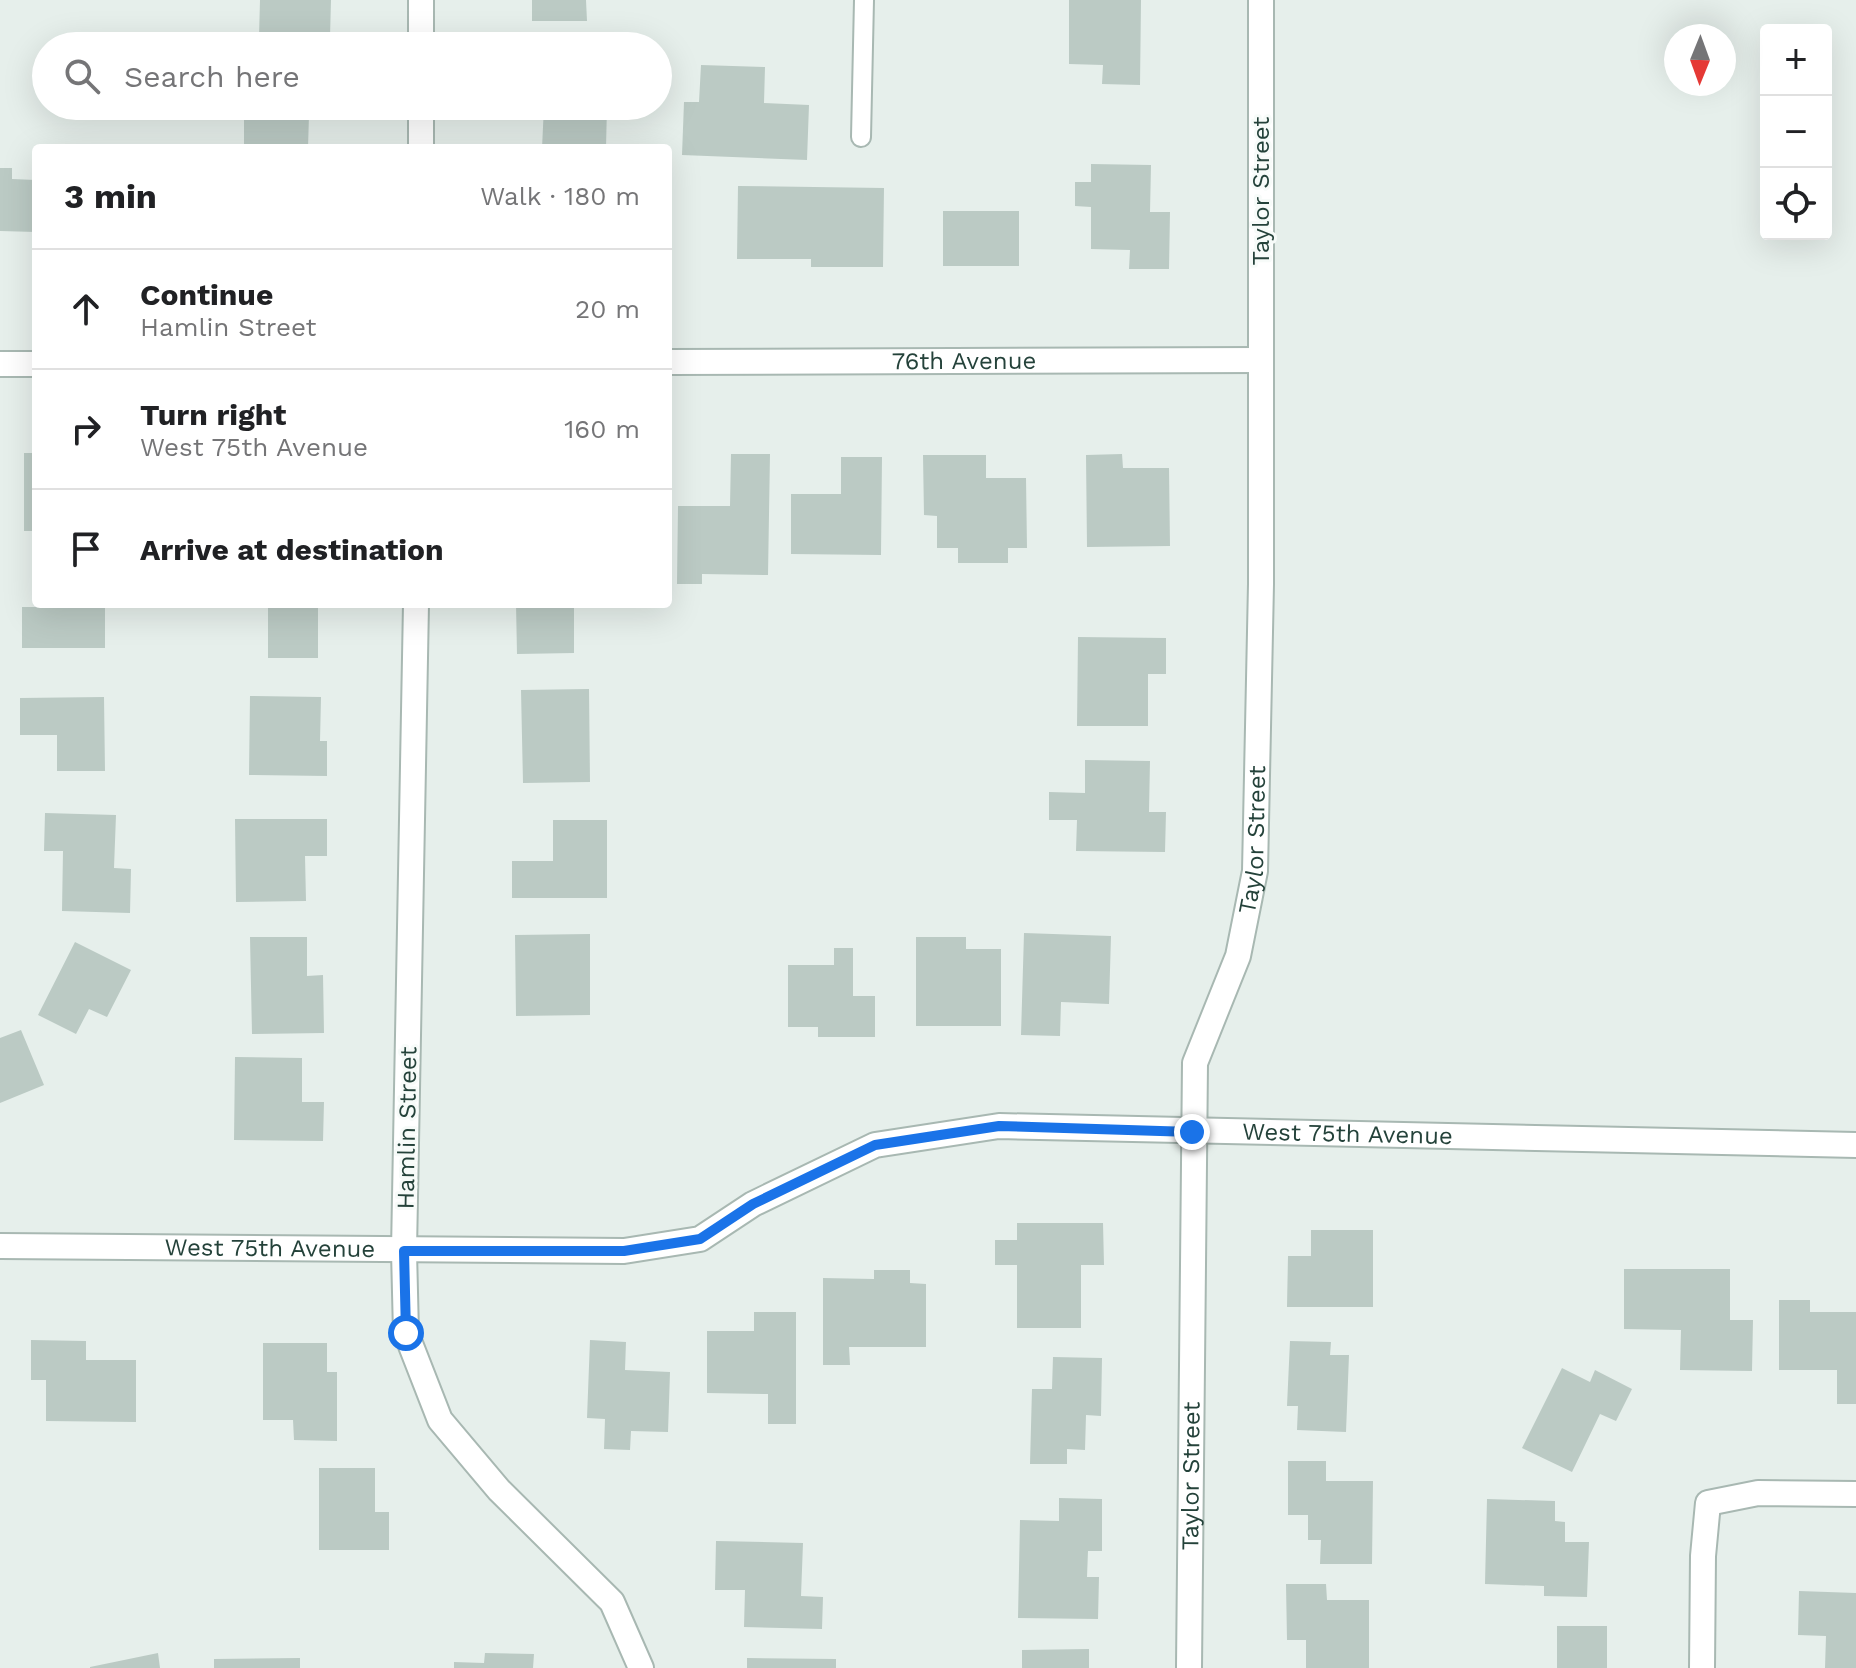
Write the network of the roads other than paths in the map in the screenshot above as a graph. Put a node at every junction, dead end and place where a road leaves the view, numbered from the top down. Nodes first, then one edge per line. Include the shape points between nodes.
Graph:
1 (421, 0) edge
2 (864, 0) edge
3 (1261, 0) edge
4 (421, 32) edge
5 (421, 120) edge
6 (861, 137) dead end
7 (421, 144) edge
8 (1261, 360) junction
9 (672, 362) edge
10 (0, 364) edge
11 (32, 364) edge
12 (416, 608) edge
13 (1192, 1132) junction
14 (1856, 1145) edge
15 (0, 1246) edge
16 (404, 1251) junction
17 (1856, 1494) edge
18 (641, 1668) edge
19 (1189, 1668) edge
20 (1702, 1668) edge

1 - 4 street
2 - 6 lane
3 - 8 street, Taylor Street
5 - 7 street
8 - 9 street, 76th Avenue
8 - 13 street, Taylor Street via 1255,871 1238,956 1195,1063
10 - 11 street
12 - 16 street, Hamlin Street
13 - 14 street, West 75th Avenue
13 - 16 street, West 75th Avenue via 999,1126 875,1145 753,1204 700,1239 624,1251
13 - 19 street, Taylor Street
15 - 16 street, West 75th Avenue
16 - 18 street, Hamlin Street via 406,1333 440,1420 499,1490 612,1602
17 - 20 street via 1758,1493 1708,1503

